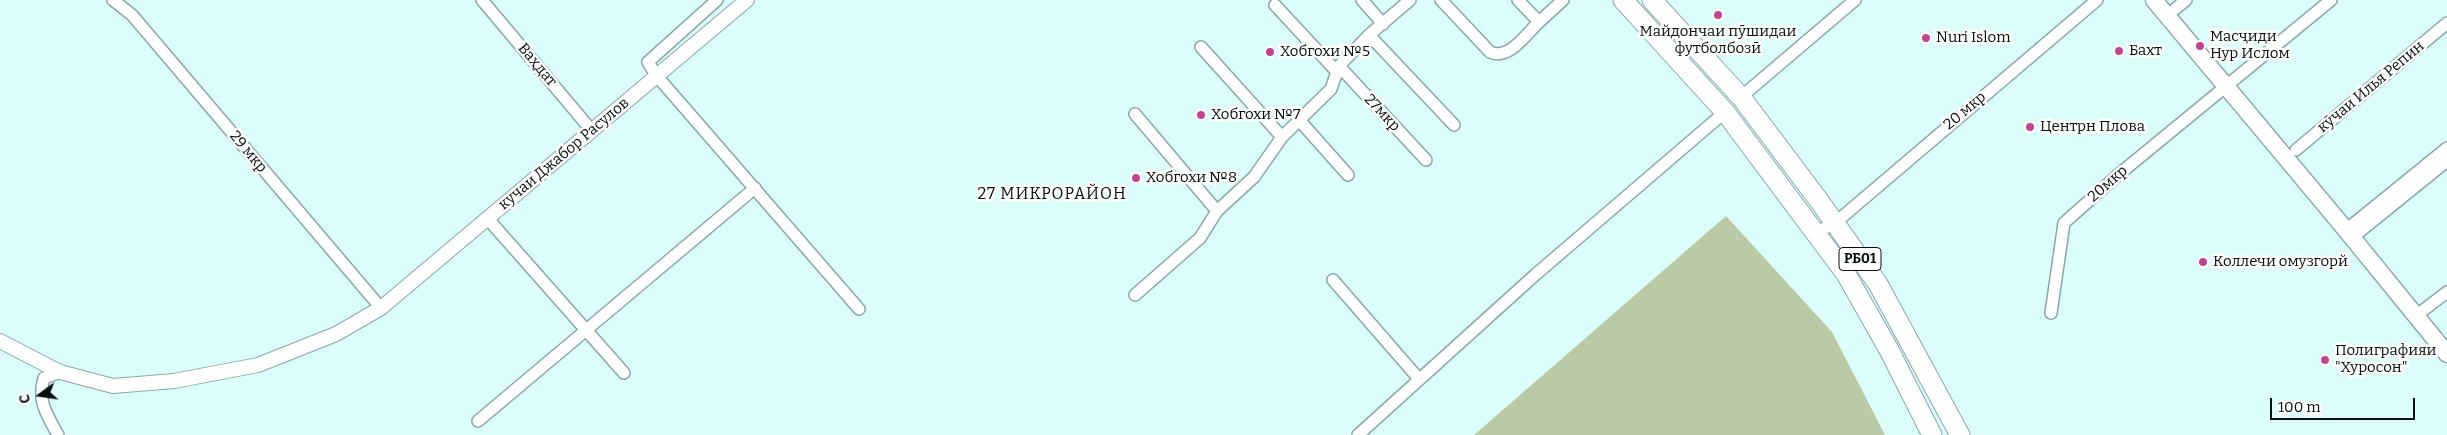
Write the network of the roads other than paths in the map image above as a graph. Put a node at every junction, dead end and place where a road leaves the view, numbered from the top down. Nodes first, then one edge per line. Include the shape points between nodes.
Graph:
1 (113, 0) edge
2 (482, 0) edge
3 (717, 0) edge
4 (747, 0) edge
5 (1362, 0) edge
6 (1410, 0) edge
7 (1441, 0) edge
8 (1518, 0) edge
9 (1563, 0) edge
10 (1623, 0) edge
11 (1652, 0) edge
12 (1855, 0) edge
13 (2097, 0) edge
14 (2154, 0) edge
15 (2186, 0) edge
16 (2331, 0) edge
17 (1275, 5) dead end
18 (2175, 9) dead end
19 (1539, 22) junction
20 (1383, 24) junction
21 (2447, 24) edge
22 (1369, 35) junction
23 (1201, 47) dead end
24 (1338, 69) junction
25 (656, 76) junction
26 (2229, 85) junction
27 (1741, 97) junction
28 (1725, 112) junction
29 (1135, 114) dead end
30 (1300, 121) junction
31 (1454, 125) dead end
32 (592, 131) junction
33 (1282, 137) junction
34 (2447, 148) edge
35 (2296, 150) dead end
36 (1426, 160) dead end
37 (2447, 161) edge
38 (1348, 175) dead end
39 (755, 188) junction
40 (1217, 211) junction
41 (488, 219) junction
42 (1834, 223) junction
43 (1815, 233) junction
44 (2350, 233) junction
45 (1333, 280) dead end
46 (2447, 292) edge
47 (1135, 295) dead end
48 (381, 308) junction
49 (858, 309) dead end
50 (2051, 313) dead end
51 (2417, 315) junction
52 (587, 329) junction
53 (0, 341) edge
54 (2447, 354) edge
55 (60, 372) junction
56 (624, 373) dead end
57 (1420, 379) junction
58 (478, 421) dead end
59 (58, 435) edge
60 (1358, 435) edge
61 (1932, 435) edge
62 (1960, 435) edge

1 - 48 street, 29 мкр via 132,15
2 - 32 street, Ваҳдат
3 - 25 street via 648,62
4 - 25 street, кучаи Джабор Расулов
5 - 20 street
6 - 20 street
7 - 19 street via 1496,55 1508,52
8 - 19 street
9 - 19 street
10 - 28 highway, РБ01
11 - 27 highway, РБ01
12 - 27 street
13 - 42 street, 20 мкр
14 - 26 main road
15 - 18 street
16 - 26 street, 20мкр
17 - 24 street, 27мкр
20 - 22 street
21 - 35 street, кӯчаи Илья Репин
22 - 24 street
22 - 31 street
23 - 33 street
24 - 30 street via 1331,89
24 - 36 street, 27мкр
25 - 32 street, кучаи Джабор Расулов
25 - 39 street
26 - 44 main road
26 - 50 street, 20мкр via 2118,174 2064,223
27 - 42 highway, РБ01
28 - 43 highway, РБ01
28 - 57 street
29 - 40 street
30 - 33 street
30 - 38 street
32 - 41 street, кучаи Джабор Расулов
33 - 40 street via 1254,176
34 - 44 street
37 - 44 street
39 - 49 street
39 - 52 street
40 - 47 street via 1200,238
41 - 48 street, кучаи Джабор Расулов
41 - 52 street
42 - 43 street, 20 мкр
42 - 62 highway, РБ01 via 1878,284
43 - 61 highway, РБ01 via 1846,274
44 - 51 main road
45 - 57 street
46 - 51 street
48 - 55 street, кучаи Джабор Расулов via 336,334 258,365 174,381 113,386
51 - 54 main road
52 - 56 street
52 - 58 street
53 - 55 street, кучаи Джабор Расулов
55 - 59 street via 44,378 40,391 43,410
57 - 60 street

